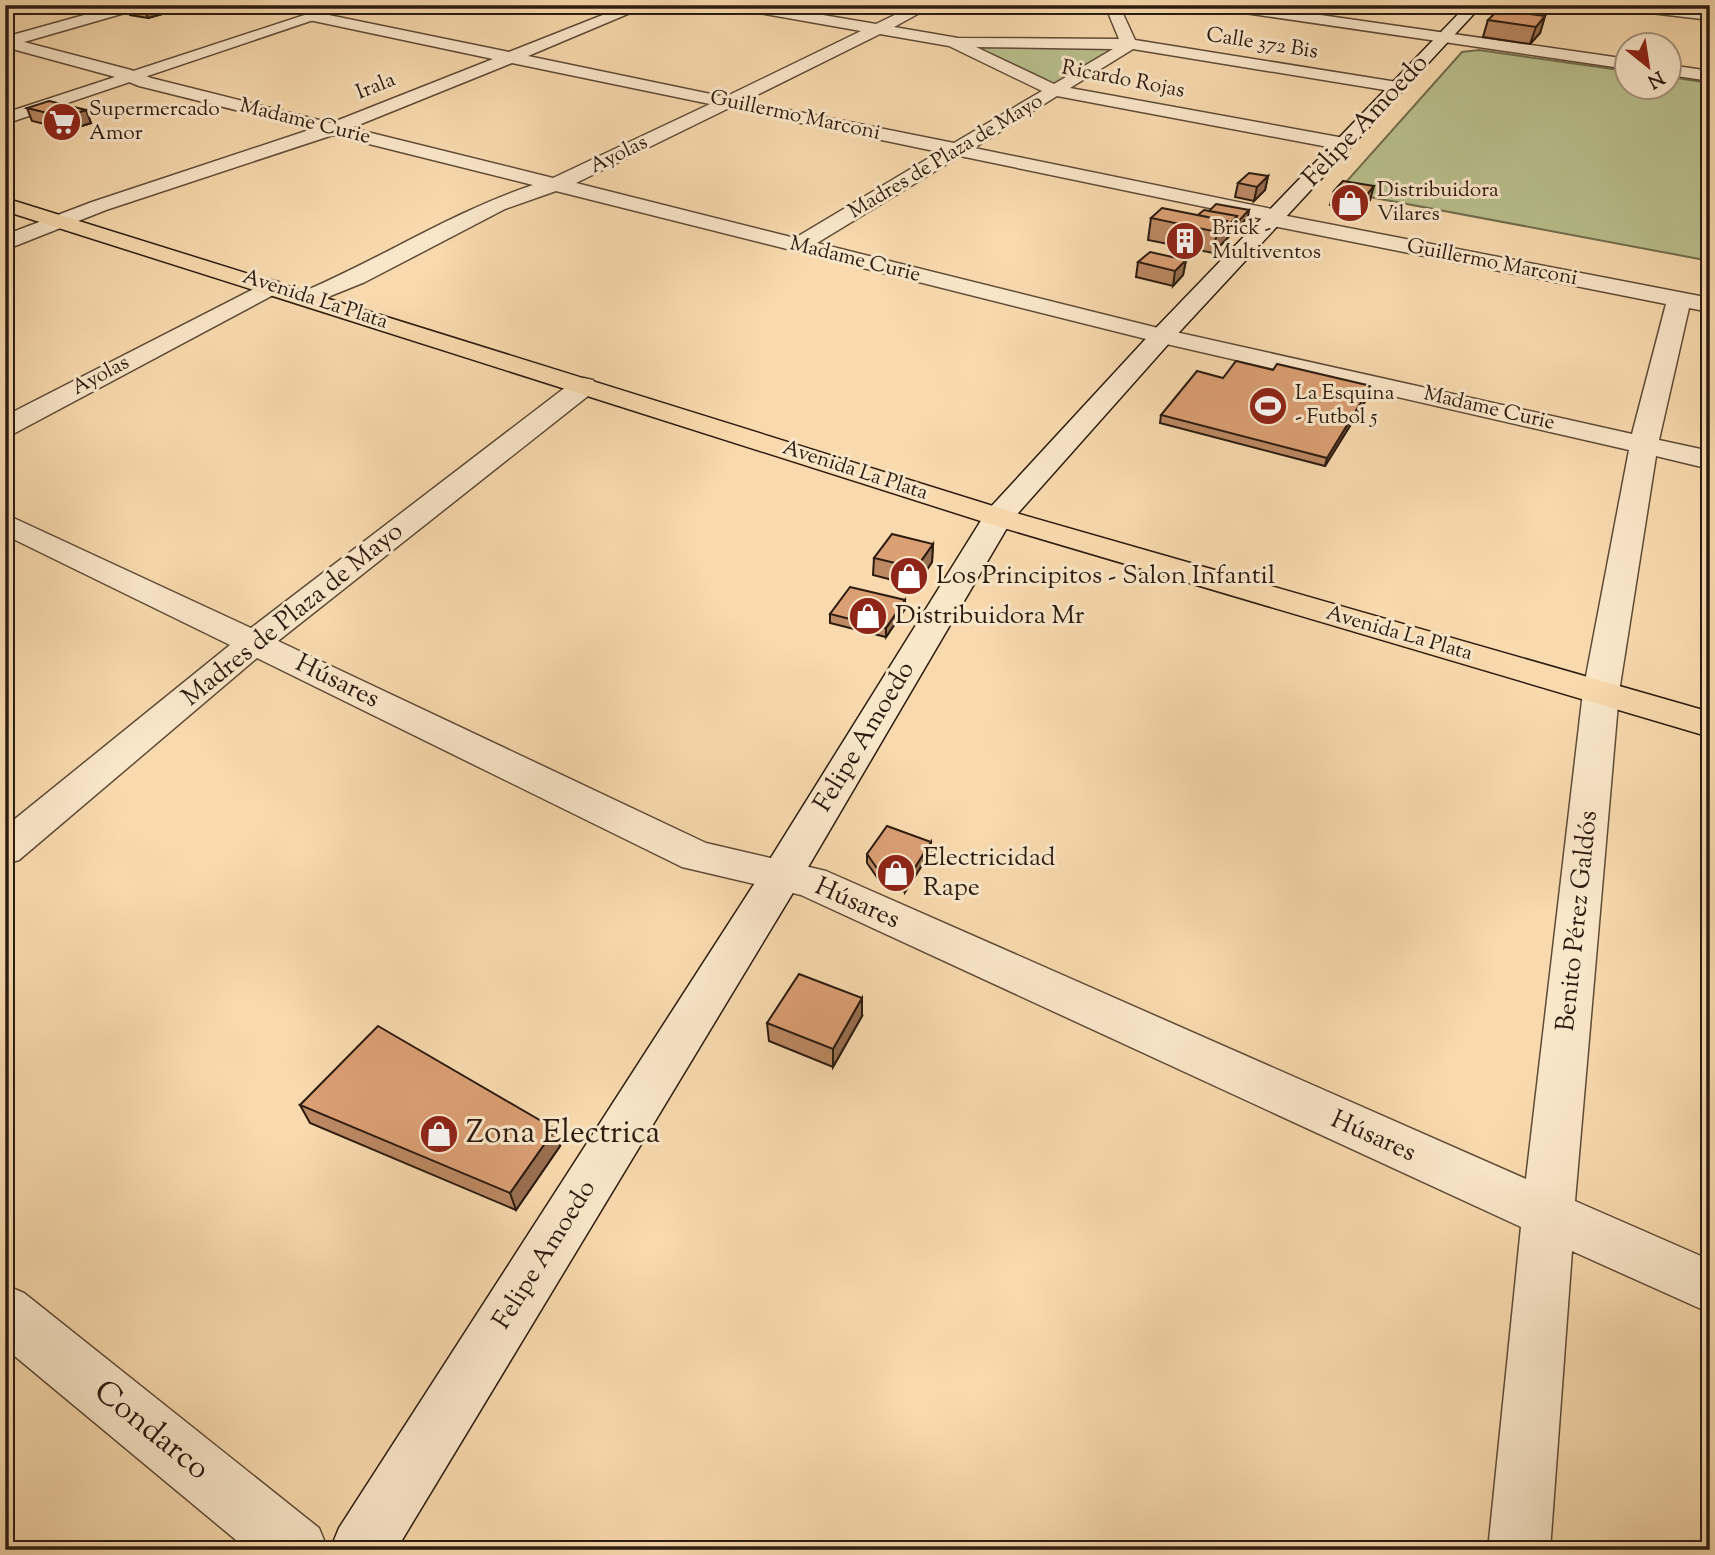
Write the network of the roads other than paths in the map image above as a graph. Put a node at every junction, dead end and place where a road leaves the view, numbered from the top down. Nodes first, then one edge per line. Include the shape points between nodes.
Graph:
1 (137, 5) edge
2 (351, 5) edge
3 (642, 5) edge
4 (737, 5) edge
5 (927, 5) edge
6 (1112, 5) edge
7 (1218, 5) edge
8 (1475, 5) edge
9 (1617, 5) edge
10 (1258, 8) edge
11 (315, 11) edge
12 (1710, 16) edge
13 (878, 29) junction
14 (1443, 39) junction
15 (6, 42) edge
16 (953, 42) junction
17 (1129, 44) junction
18 (511, 58) junction
19 (1614, 62) edge
20 (1684, 72) edge
21 (1710, 76) edge
22 (133, 77) junction
23 (1397, 87) junction
24 (1056, 91) junction
25 (728, 103) junction
26 (5, 119) edge
27 (332, 129) junction
28 (1344, 144) junction
29 (957, 150) junction
30 (551, 184) junction
31 (5, 204) edge
32 (1275, 218) junction
33 (59, 220) junction
34 (5, 243) edge
35 (797, 246) junction
36 (271, 286) junction
37 (308, 298) junction
38 (1679, 299) junction
39 (1710, 305) edge
40 (1163, 336) junction
41 (584, 386) junction
42 (5, 427) edge
43 (1644, 444) junction
44 (1710, 460) edge
45 (998, 517) junction
46 (5, 523) edge
47 (255, 642) junction
48 (1601, 692) junction
49 (1710, 725) edge
50 (5, 849) edge
51 (782, 875) junction
52 (1548, 1216) junction
53 (1710, 1287) edge
54 (5, 1312) edge
55 (297, 1550) edge
56 (361, 1550) edge
57 (1519, 1550) edge

1 - 15 street
2 - 11 street
3 - 18 street, Irala
4 - 13 street, Ricardo Rojas
5 - 13 street, Ayolas
6 - 17 street
7 - 10 street
8 - 14 street, Felipe Amoedo
9 - 12 street
10 - 14 street
11 - 18 street, Guillermo Marconi
11 - 22 street
13 - 16 street, Ricardo Rojas
13 - 25 street, Ayolas
14 - 19 street
14 - 23 street, Felipe Amoedo
15 - 22 street, Madame Curie
16 - 17 street, Calle 372 Bis
16 - 24 street, Ricardo Rojas
17 - 23 street, Calle 372 Bis
17 - 24 street, Madres de Plaza de Mayo
18 - 25 street, Guillermo Marconi
18 - 27 street, Irala
20 - 21 street
22 - 26 street
22 - 27 street, Madame Curie
23 - 28 street, Felipe Amoedo
24 - 28 street, Ricardo Rojas
24 - 29 street, Madres de Plaza de Mayo
25 - 29 street, Guillermo Marconi
25 - 30 street, Ayolas via 575,177
27 - 30 street, Madame Curie
27 - 33 street, Irala
28 - 32 street, Felipe Amoedo
29 - 32 street, Guillermo Marconi
29 - 35 street, Madres de Plaza de Mayo
30 - 35 street, Madame Curie
30 - 37 street, Ayolas
31 - 33 main road, Avenida La Plata
32 - 38 street, Guillermo Marconi
32 - 40 street, Felipe Amoedo
33 - 34 street, Irala
33 - 36 main road, Avenida La Plata
35 - 40 street, Madame Curie
36 - 37 main road, Avenida La Plata
36 - 42 street, Ayolas
37 - 41 main road, Avenida La Plata
38 - 39 street, Guillermo Marconi
38 - 43 street, Benito Pérez Galdós
40 - 43 street, Madame Curie
40 - 45 street, Felipe Amoedo
41 - 45 main road, Avenida La Plata
41 - 47 street, Madres de Plaza de Mayo
43 - 44 street, Madame Curie
43 - 48 street, Benito Pérez Galdós
45 - 48 main road, Avenida La Plata
45 - 51 street, Felipe Amoedo
46 - 47 street, Húsares
47 - 50 street, Madres de Plaza de Mayo
47 - 51 street, Húsares via 696,856
48 - 49 main road, Avenida La Plata
48 - 52 street, Benito Pérez Galdós
51 - 52 street, Húsares via 811,882
51 - 56 street, Felipe Amoedo
52 - 53 street, Húsares
52 - 57 street, Benito Pérez Galdós
54 - 55 street, Condarco

